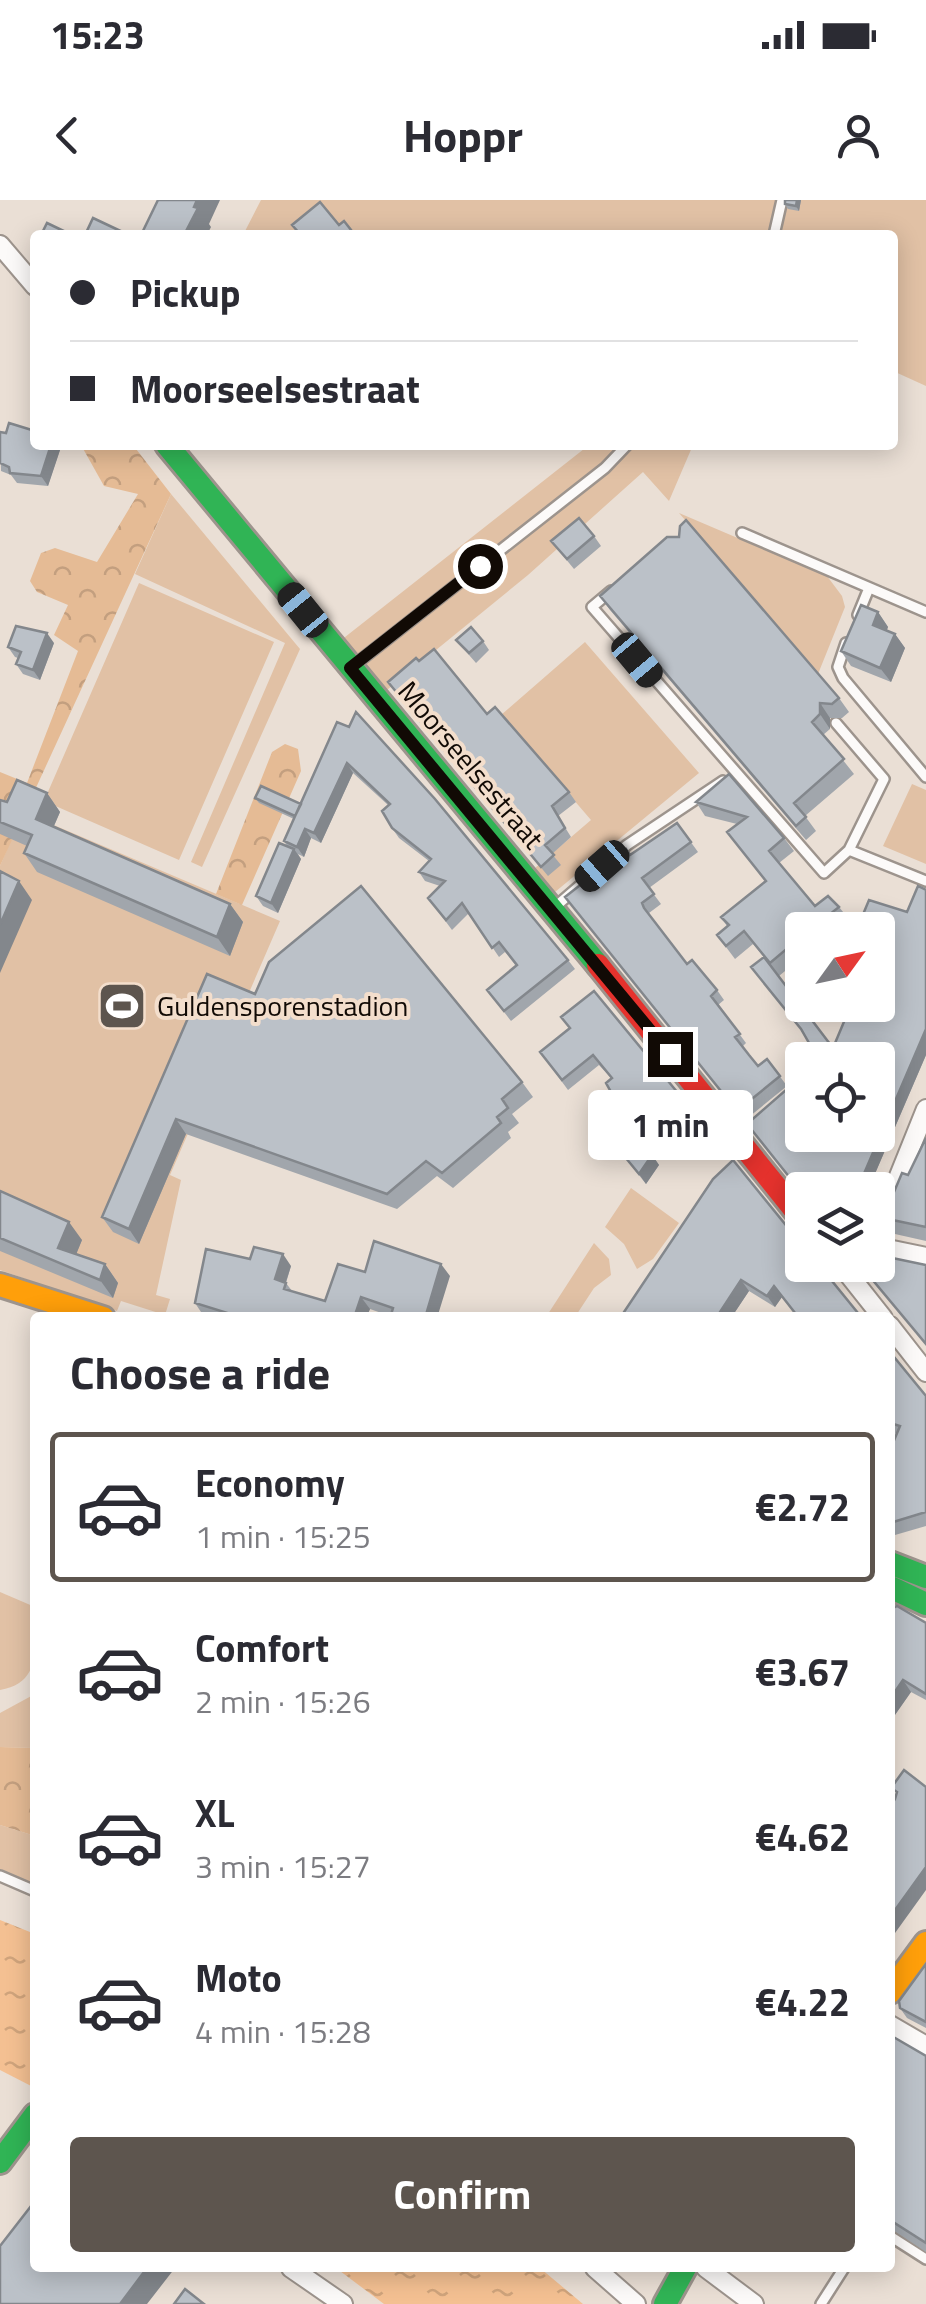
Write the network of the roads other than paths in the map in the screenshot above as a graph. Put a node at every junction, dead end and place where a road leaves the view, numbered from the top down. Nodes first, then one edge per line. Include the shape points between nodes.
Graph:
1 (782, 200) edge
2 (775, 230) edge
3 (0, 245) edge
4 (30, 280) edge
5 (171, 450) edge
6 (622, 450) edge
7 (742, 534) dead end
8 (620, 583) edge
9 (869, 588) junction
10 (926, 612) edge
11 (855, 622) edge
12 (848, 639) edge
13 (350, 668) junction
14 (836, 724) dead end
15 (735, 774) junction
16 (926, 777) edge
17 (849, 850) junction
18 (926, 881) edge
19 (553, 908) junction
20 (926, 1109) edge
21 (895, 1186) edge
22 (785, 1194) edge
23 (895, 1250) edge
24 (926, 1257) edge
25 (859, 1282) edge
26 (0, 1285) edge
27 (83, 1312) edge
28 (879, 1312) edge
29 (895, 1332) edge
30 (926, 1372) edge
31 (895, 1566) edge
32 (924, 1575) edge
33 (895, 1593) edge
34 (895, 1595) edge
35 (926, 1604) edge
36 (0, 1876) edge
37 (30, 1889) edge
38 (926, 1943) edge
39 (895, 1985) edge
40 (895, 2028) edge
41 (926, 2046) edge
42 (30, 2097) edge
43 (30, 2122) edge
44 (0, 2136) edge
45 (0, 2162) edge
46 (895, 2239) edge
47 (926, 2259) edge
48 (297, 2272) edge
49 (600, 2272) edge
50 (682, 2272) edge
51 (711, 2272) edge
52 (841, 2272) edge
53 (343, 2304) edge
54 (636, 2304) edge
55 (652, 2304) edge
56 (665, 2304) edge
57 (754, 2304) edge
58 (820, 2304) edge

1 - 2 lane
3 - 4 street
5 - 13 street, Moorseelsestraat
6 - 13 lane
7 - 9 lane
8 - 15 lane via 592,607
9 - 10 lane
9 - 11 lane
12 - 16 lane via 838,667 842,678
13 - 19 street, Moorseelsestraat
14 - 17 lane via 884,779
15 - 17 lane via 824,874
15 - 19 lane via 628,845
17 - 18 lane
19 - 22 street, Moorseelsestraat via 743,1133
20 - 21 street
23 - 24 street
25 - 28 street
26 - 27 street
29 - 30 street
31 - 32 street
32 - 33 street
34 - 35 street
36 - 37 lane
38 - 39 street
40 - 41 street
42 - 44 street
43 - 45 street
46 - 47 lane
48 - 53 street
49 - 54 street
50 - 55 street
50 - 56 street
51 - 57 street
52 - 58 lane

